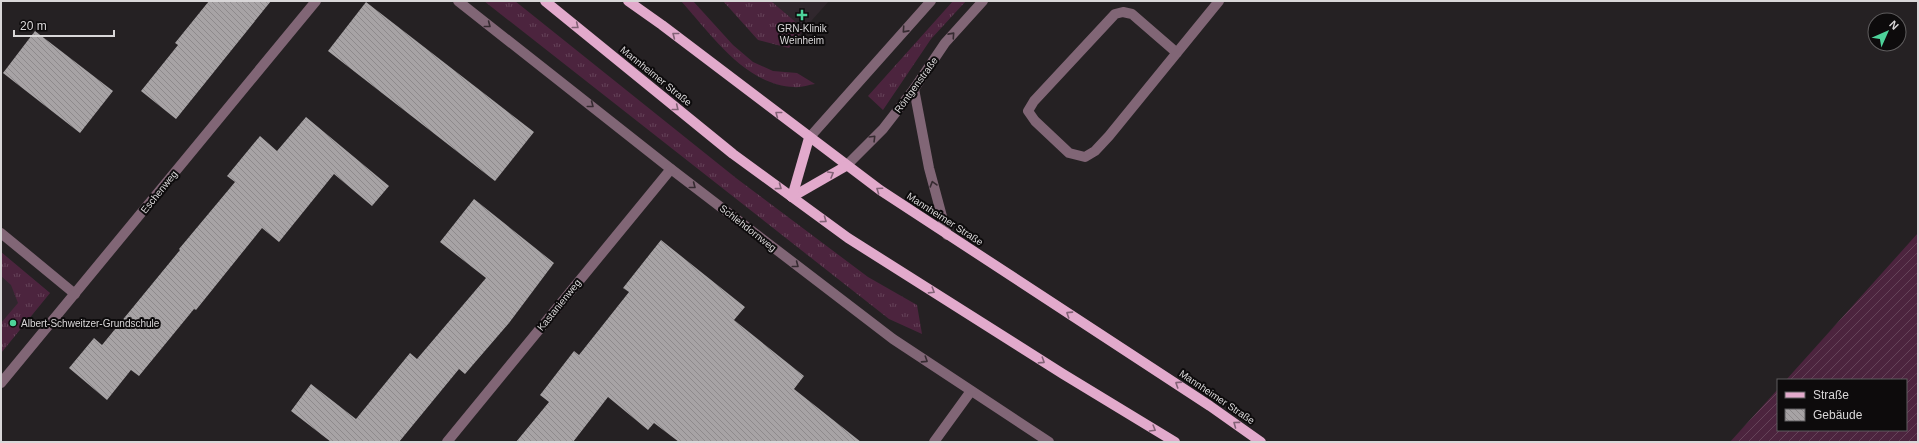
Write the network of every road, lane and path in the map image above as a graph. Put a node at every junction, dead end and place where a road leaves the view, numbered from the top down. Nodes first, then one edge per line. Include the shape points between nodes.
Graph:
1 (316, 1) edge
2 (458, 1) edge
3 (546, 1) edge
4 (628, 1) edge
5 (931, 1) edge
6 (983, 1) edge
7 (1219, 1) edge
8 (1177, 53) junction
9 (914, 89) junction
10 (809, 138) junction
11 (846, 166) junction
12 (671, 169) junction
13 (792, 197) junction
14 (1, 233) edge
15 (947, 235) junction
16 (75, 294) junction
17 (1, 383) edge
18 (971, 391) junction
19 (447, 442) edge
20 (934, 442) edge
21 (1049, 442) edge
22 (1175, 442) edge
23 (1261, 442) edge

1 - 16 street, Eschenweg
2 -> 12 street, Schlehdornweg
3 -> 13 main road, Mannheimer Straße via 733,154
10 -> 4 main road, Mannheimer Straße
5 -> 10 street
9 -> 6 street, Röntgenstraße via 945,43
7 - 8 street
8 - 8 street via 1109,136 1095,151 1085,157 1068,153 1028,111 1034,101 1115,14 1132,14
11 -> 9 street, Röntgenstraße via 883,129
15 -> 9 street via 928,168
10 - 11 main road, Mannheimer Straße
10 - 13 main road
13 -> 11 main road
15 -> 11 main road, Mannheimer Straße
12 -> 18 street, Schlehdornweg via 893,339
12 - 19 street, Kastanienweg
13 -> 22 main road, Mannheimer Straße via 848,238
14 - 16 street
23 -> 15 main road, Mannheimer Straße
16 - 17 street, Eschenweg
18 - 20 street
18 - 21 street, Schlehdornweg

